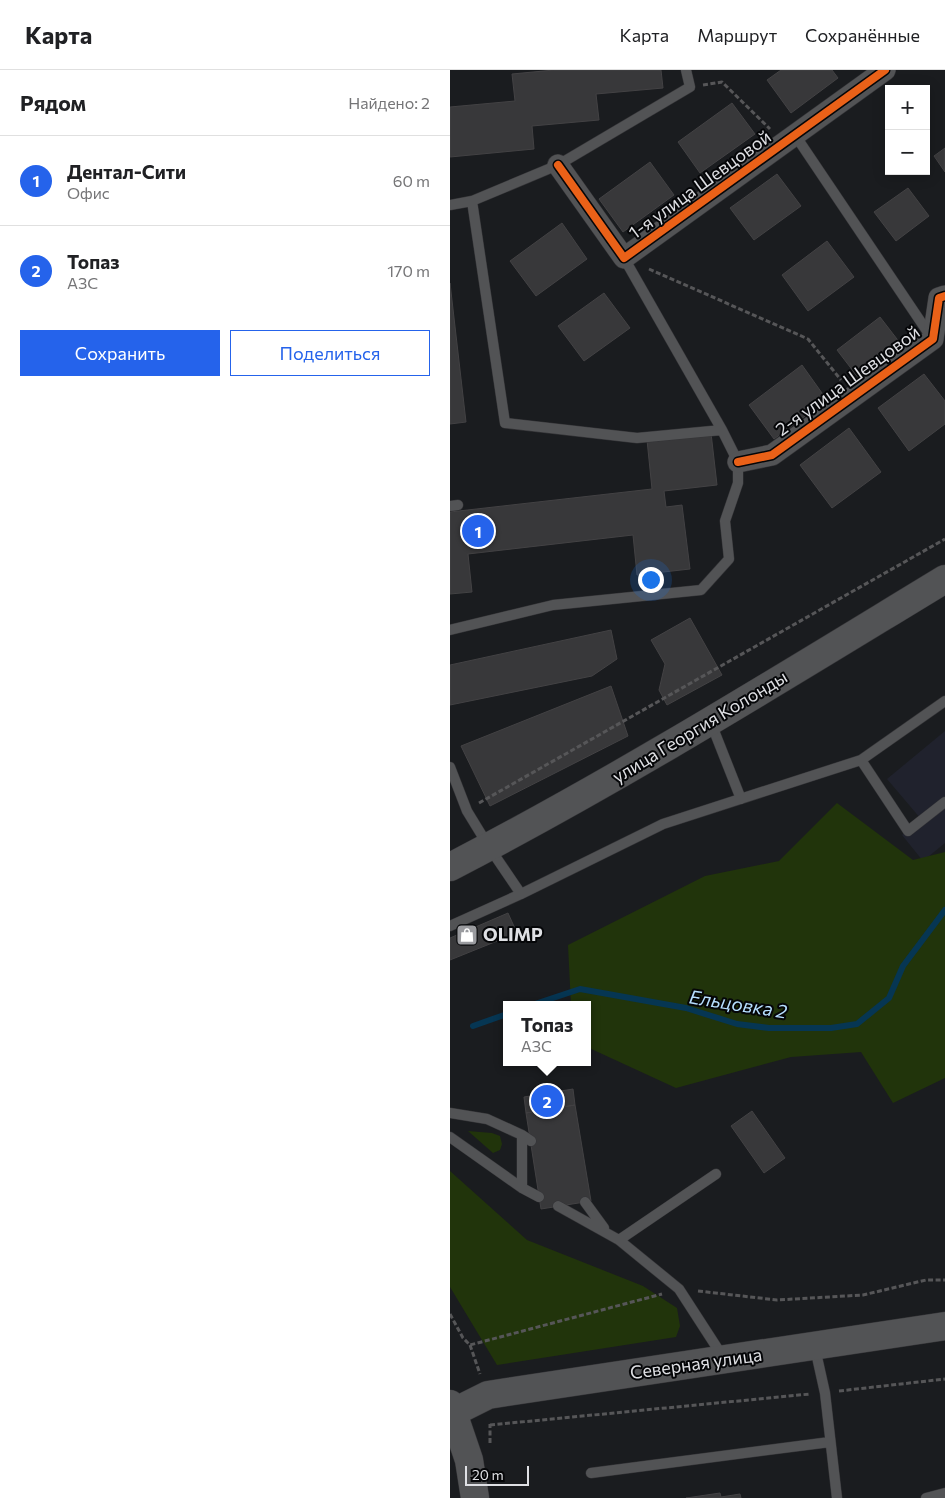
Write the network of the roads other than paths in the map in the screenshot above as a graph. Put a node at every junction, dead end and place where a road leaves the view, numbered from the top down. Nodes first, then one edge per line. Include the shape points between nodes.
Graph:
1 (686, 70) edge
2 (885, 70) edge
3 (790, 139) junction
4 (558, 165) junction
5 (472, 201) junction
6 (450, 205) edge
7 (624, 258) junction
8 (945, 296) edge
9 (933, 339) junction
10 (722, 430) junction
11 (738, 462) junction
12 (945, 578) edge
13 (450, 630) edge
14 (945, 701) edge
15 (711, 722) junction
16 (861, 760) junction
17 (450, 767) edge
18 (741, 799) junction
19 (945, 802) edge
20 (489, 847) junction
21 (450, 867) edge
22 (521, 894) junction
23 (450, 926) edge
24 (450, 1113) edge
25 (450, 1137) edge
26 (716, 1174) dead end
27 (522, 1188) junction
28 (539, 1196) dead end
29 (585, 1202) dead end
30 (558, 1206) dead end
31 (606, 1231) junction
32 (619, 1240) junction
33 (945, 1326) edge
34 (815, 1347) junction
35 (725, 1360) junction
36 (451, 1410) edge
37 (830, 1442) junction
38 (591, 1473) dead end
39 (945, 1493) edge
40 (476, 1498) edge
41 (837, 1498) edge
42 (926, 1498) edge

1 - 4 lane via 690,87
2 - 3 street, 1-я улица Шевцовой
3 - 7 street, 1-я улица Шевцовой
3 - 9 lane
4 - 5 lane
4 - 7 street, 1-я улица Шевцовой
5 - 6 lane
5 - 10 lane via 505,423 636,438
7 - 10 lane
8 - 9 street, 2-я улица Шевцовой via 939,298
9 - 11 street, 2-я улица Шевцовой via 772,455
10 - 11 lane
11 - 13 lane via 738,483 725,521 729,559 701,590 553,605
12 - 15 main road, улица Георгия Колонды
14 - 16 lane
15 - 18 lane
15 - 20 main road, улица Георгия Колонды
16 - 18 lane
16 - 19 lane via 908,831
17 - 20 lane via 466,811
18 - 22 lane via 663,824
20 - 21 main road, улица Георгия Колонды
20 - 22 lane
22 - 23 lane
24 - 27 lane via 487,1118 527,1138
25 - 27 lane
26 - 32 lane
27 - 28 lane
29 - 31 lane
30 - 31 lane
31 - 32 lane
32 - 35 lane via 679,1289
33 - 34 main road, Северная улица
34 - 35 main road, Северная улица
34 - 37 lane
35 - 36 main road, Северная улица via 494,1394
36 - 40 main road via 471,1468
37 - 38 lane
37 - 41 lane
39 - 42 lane

